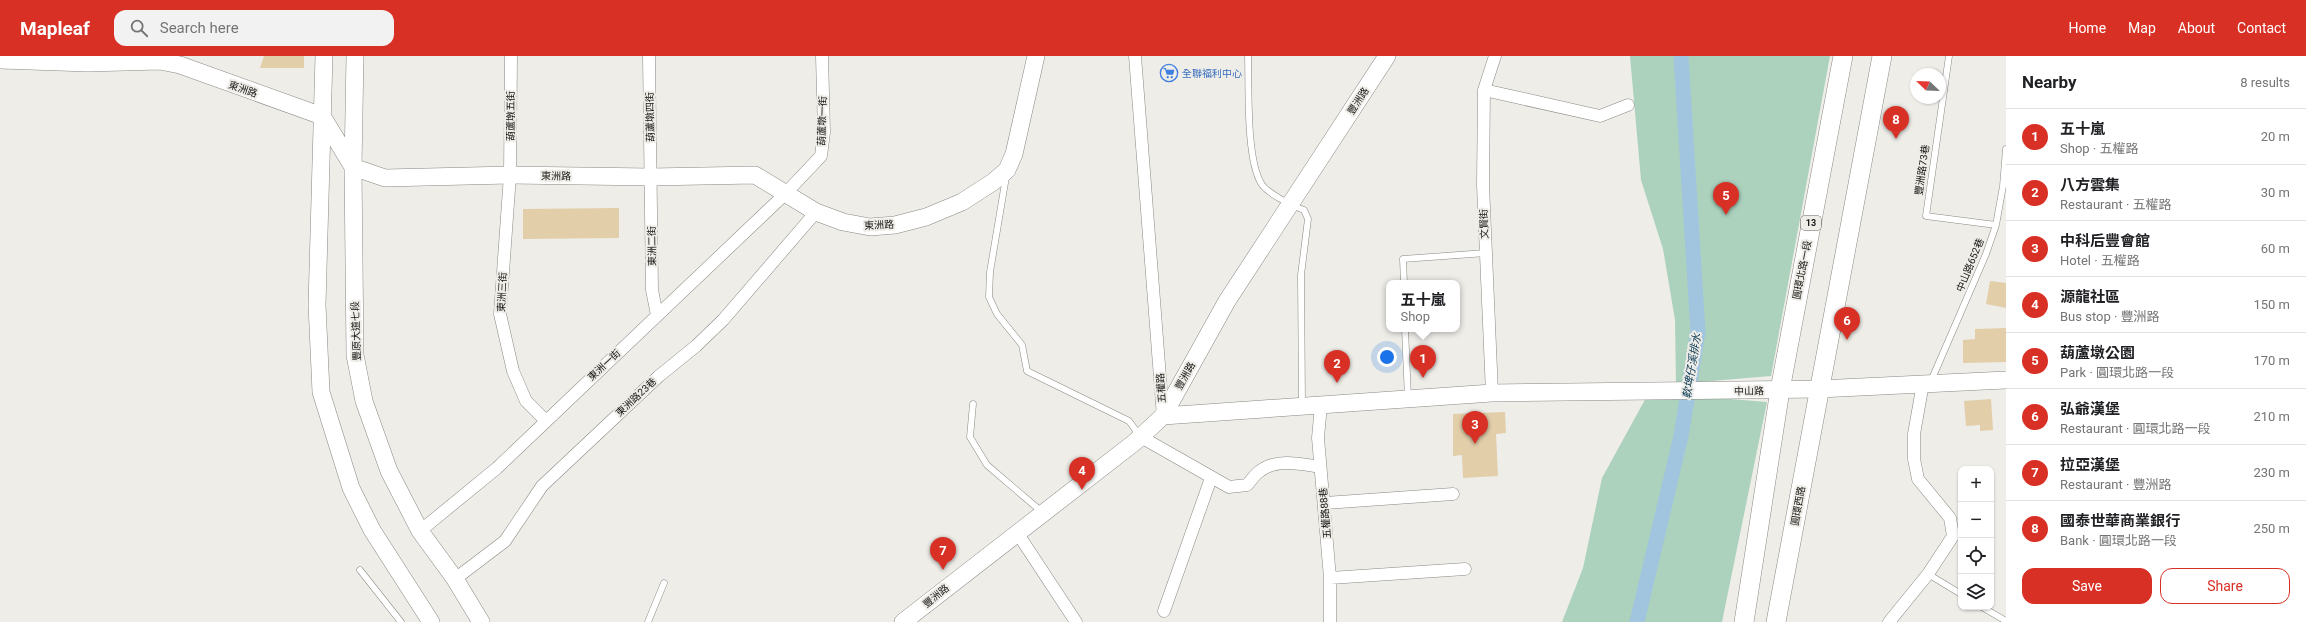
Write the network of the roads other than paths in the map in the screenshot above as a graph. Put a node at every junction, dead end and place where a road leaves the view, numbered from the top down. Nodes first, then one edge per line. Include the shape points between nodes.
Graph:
1 (324, 56) edge
2 (355, 56) edge
3 (511, 56) edge
4 (649, 56) edge
5 (822, 56) edge
6 (1036, 56) edge
7 (1136, 56) edge
8 (1248, 56) edge
9 (1387, 56) edge
10 (1495, 56) edge
11 (1843, 56) edge
12 (1882, 56) edge
13 (1949, 56) edge
14 (0, 60) edge
15 (1484, 90) junction
16 (1628, 105) dead end
17 (322, 116) junction
18 (2006, 149) edge
19 (353, 167) junction
20 (1007, 170) junction
21 (510, 175) junction
22 (651, 177) junction
23 (784, 195) junction
24 (1290, 205) junction
25 (816, 212) junction
26 (1996, 225) junction
27 (1486, 254) junction
28 (1404, 280) edge
29 (657, 315) junction
30 (1405, 332) edge
31 (2006, 380) edge
32 (1926, 383) junction
33 (1819, 389) junction
34 (1780, 390) junction
35 (1492, 393) junction
36 (1408, 398) junction
37 (972, 404) dead end
38 (1320, 405) junction
39 (1302, 406) junction
40 (1163, 416) junction
41 (546, 420) junction
42 (1141, 437) junction
43 (1320, 467) junction
44 (1211, 478) junction
45 (1453, 494) dead end
46 (1325, 502) junction
47 (1043, 513) junction
48 (420, 531) junction
49 (1018, 534) junction
50 (1465, 569) dead end
51 (360, 570) dead end
52 (1928, 574) junction
53 (1330, 578) junction
54 (455, 579) junction
55 (664, 583) dead end
56 (1958, 592) edge
57 (1987, 610) edge
58 (1164, 611) dead end
59 (920, 617) edge
60 (2006, 621) edge
61 (401, 622) edge
62 (431, 622) edge
63 (481, 622) edge
64 (648, 622) edge
65 (903, 622) edge
66 (1076, 622) edge
67 (1330, 622) edge
68 (1744, 622) edge
69 (1776, 622) edge
70 (1890, 622) edge

1 - 17 street
2 - 19 street, 豐原大道七段
3 - 21 street, 葫蘆墩五街
4 - 22 street, 葫蘆墩四街
5 - 23 street, 葫蘆墩一街 via 824,132 821,156
6 - 20 street via 1014,154
7 - 40 street, 五權路
8 - 24 lane via 1251,151 1261,184
9 - 24 street, 豐洲路
10 - 15 street, 文賢街
11 - 34 main road, 圓環北路一段 / 13
12 - 33 main road
13 - 26 lane, 豐洲路73巷 via 1926,216
14 - 17 street, 東洲路 via 170,62
15 - 16 street via 1600,116
15 - 27 street, 文賢街 via 1483,185
17 - 19 street
17 - 62 street via 317,305 321,392 351,488 372,530
18 - 26 lane, 中山路652巷
19 - 21 street, 東洲路 via 384,178
19 - 48 street, 豐原大道七段 via 355,355 364,401 389,471
20 - 25 street, 東洲路 via 962,202 926,217 895,225 858,226
20 - 42 lane via 990,272 989,297 997,314 1022,345 1028,371 1130,421
21 - 22 street, 東洲路
21 - 41 street, 東洲三街 via 500,314 513,371 526,401
22 - 23 street, 東洲路 via 755,175
22 - 29 street, 東洲二街 via 652,290
23 - 25 street, 東洲路
23 - 29 street, 東洲一街
24 - 39 lane via 1304,210 1308,219 1301,275
24 - 40 street, 豐洲路 via 1227,301
25 - 54 street, 東洲路23巷 via 723,320 648,386 542,486 505,541
26 - 32 lane, 中山路652巷 via 1984,261
27 - 28 lane via 1403,259
27 - 35 street, 文賢街
29 - 41 street, 東洲一街
30 - 36 lane
31 - 32 street, 中山路
32 - 33 street, 中山路
32 - 52 street via 1914,434 1914,459 1918,479 1950,518 1953,526 1953,536
33 - 34 street, 中山路
33 - 69 main road, 圓環西路
34 - 35 street, 中山路
34 - 68 main road, 13
35 - 36 street, 五權路
36 - 38 street, 五權路
37 - 47 lane via 970,438 983,459
38 - 39 street, 五權路
38 - 43 street, 五權路88巷
39 - 40 street, 五權路
40 - 42 street, 豐洲路
41 - 48 street, 東洲一街 via 497,468
42 - 44 street
42 - 47 street, 豐洲路
43 - 44 street via 1300,463 1278,463 1260,471 1247,485 1229,487
43 - 46 street, 五權路88巷
44 - 58 street
45 - 46 street
46 - 53 street, 五權路88巷
47 - 49 street, 豐洲路
48 - 54 street, 豐原大道七段
49 - 59 street, 豐洲路 via 956,580
49 - 66 street
50 - 53 street
51 - 61 lane
52 - 56 lane
52 - 70 street
53 - 67 street, 五權路88巷
54 - 63 street, 豐原大道七段
55 - 64 lane
57 - 60 lane
59 - 65 street, 豐洲路

